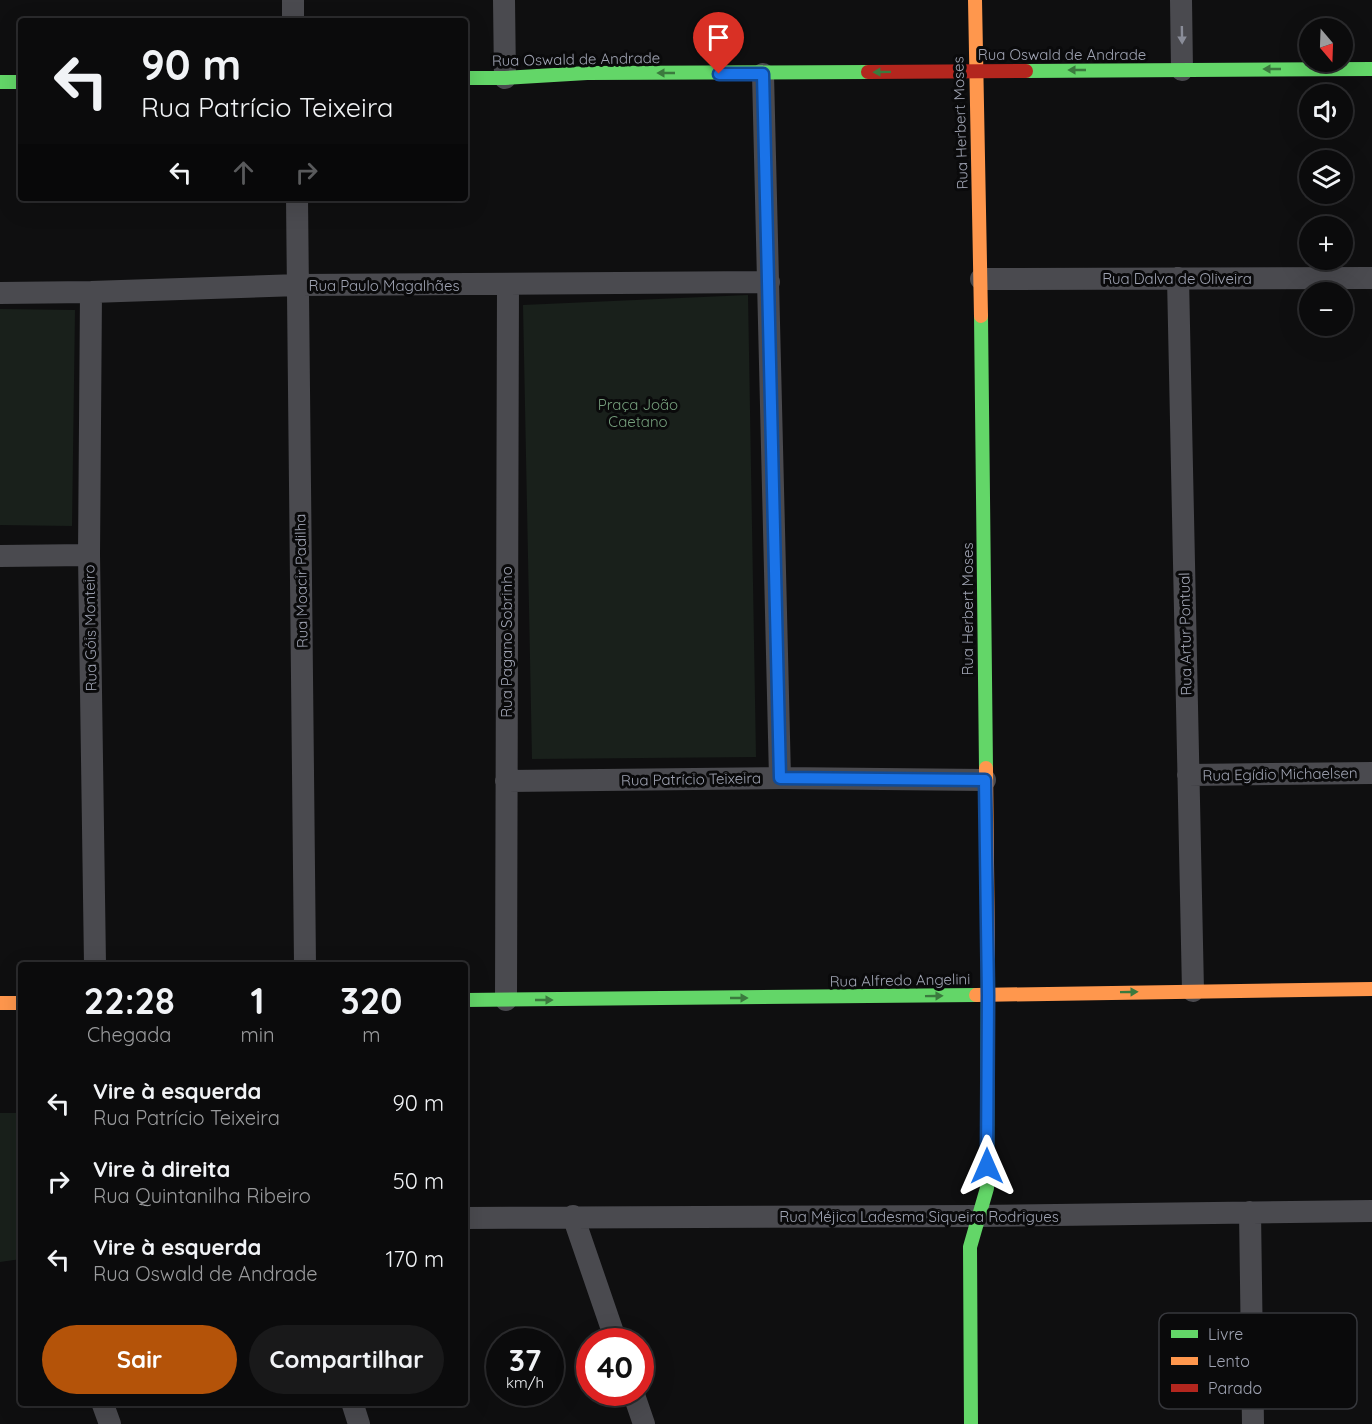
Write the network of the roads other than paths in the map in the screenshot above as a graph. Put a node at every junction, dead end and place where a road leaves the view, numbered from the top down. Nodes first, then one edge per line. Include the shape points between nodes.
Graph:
1 (293, 0) edge
2 (504, 0) edge
3 (975, 0) edge
4 (1181, 0) edge
5 (293, 18) edge
6 (1372, 69) edge
7 (1182, 70) junction
8 (975, 71) junction
9 (763, 74) junction
10 (468, 78) edge
11 (505, 78) junction
12 (0, 82) edge
13 (18, 82) edge
14 (297, 201) edge
15 (1178, 278) junction
16 (1372, 278) edge
17 (981, 279) junction
18 (769, 282) junction
19 (298, 285) junction
20 (508, 285) junction
21 (92, 292) junction
22 (0, 293) edge
23 (88, 555) junction
24 (0, 556) edge
25 (1372, 773) edge
26 (1188, 775) junction
27 (780, 778) junction
28 (985, 780) junction
29 (506, 781) junction
30 (95, 962) edge
31 (305, 962) edge
32 (1372, 989) edge
33 (1193, 991) junction
34 (988, 996) junction
35 (468, 1000) edge
36 (506, 1000) junction
37 (0, 1004) edge
38 (18, 1004) edge
39 (1372, 1211) edge
40 (1250, 1212) junction
41 (573, 1216) junction
42 (978, 1216) junction
43 (468, 1218) edge
44 (1251, 1313) edge
45 (612, 1328) edge
46 (103, 1406) edge
47 (353, 1406) edge
48 (638, 1406) edge
49 (1253, 1409) edge
50 (110, 1424) edge
51 (359, 1424) edge
52 (644, 1424) edge
53 (971, 1424) edge
54 (1253, 1424) edge

1 - 5 street
2 - 11 street
3 - 8 street, Rua Herbert Moses
4 -> 7 street
6 -> 7 street, Rua Oswald de Andrade
7 -> 8 street, Rua Oswald de Andrade
8 -> 9 street, Rua Oswald de Andrade
8 - 17 street, Rua Herbert Moses
9 -> 11 street, Rua Oswald de Andrade via 586,73
9 - 18 street
10 - 11 street, Rua Oswald de Andrade
12 - 13 street
14 - 19 street, Rua Moacir Padilha
15 - 16 street, Rua Dalva de Oliveira
15 - 17 street, Rua Dalva de Oliveira
15 - 26 street, Rua Artur Pontual
17 - 28 street, Rua Herbert Moses
18 - 20 street, Rua Paulo Magalhães
18 - 27 street
19 - 20 street, Rua Paulo Magalhães
19 - 21 street, Rua Paulo Magalhães
19 - 31 street, Rua Moacir Padilha
20 - 29 street, Rua Pagano Sobrinho
21 - 22 street, Rua Paulo Magalhães
21 - 23 street, Rua Góis Monteiro
23 - 24 street
23 - 30 street, Rua Góis Monteiro
25 - 26 street, Rua Egídio Michaelsen
26 - 33 street, Rua Artur Pontual
27 - 28 street, Rua Patrício Teixeira
27 - 29 street, Rua Patrício Teixeira
28 - 34 street, Rua Herbert Moses
29 - 36 street, Rua Pagano Sobrinho
32 - 33 street, Rua Alfredo Angelini
34 -> 33 street, Rua Alfredo Angelini
36 -> 34 street, Rua Alfredo Angelini
34 - 42 street, Rua Herbert Moses via 987,1188
35 - 36 street, Rua Alfredo Angelini
37 - 38 street
39 - 40 street, Rua Méjica Ladesma Siqueira Rodrigues
40 - 42 street, Rua Méjica Ladesma Siqueira Rodrigues
40 - 44 street
41 - 42 street, Rua Méjica Ladesma Siqueira Rodrigues
41 - 43 street, Rua Méjica Ladesma Siqueira Rodrigues
41 - 45 street
42 - 53 street, Rua Herbert Moses via 970,1246
46 - 50 street
47 - 51 street
48 - 52 street
49 - 54 street

